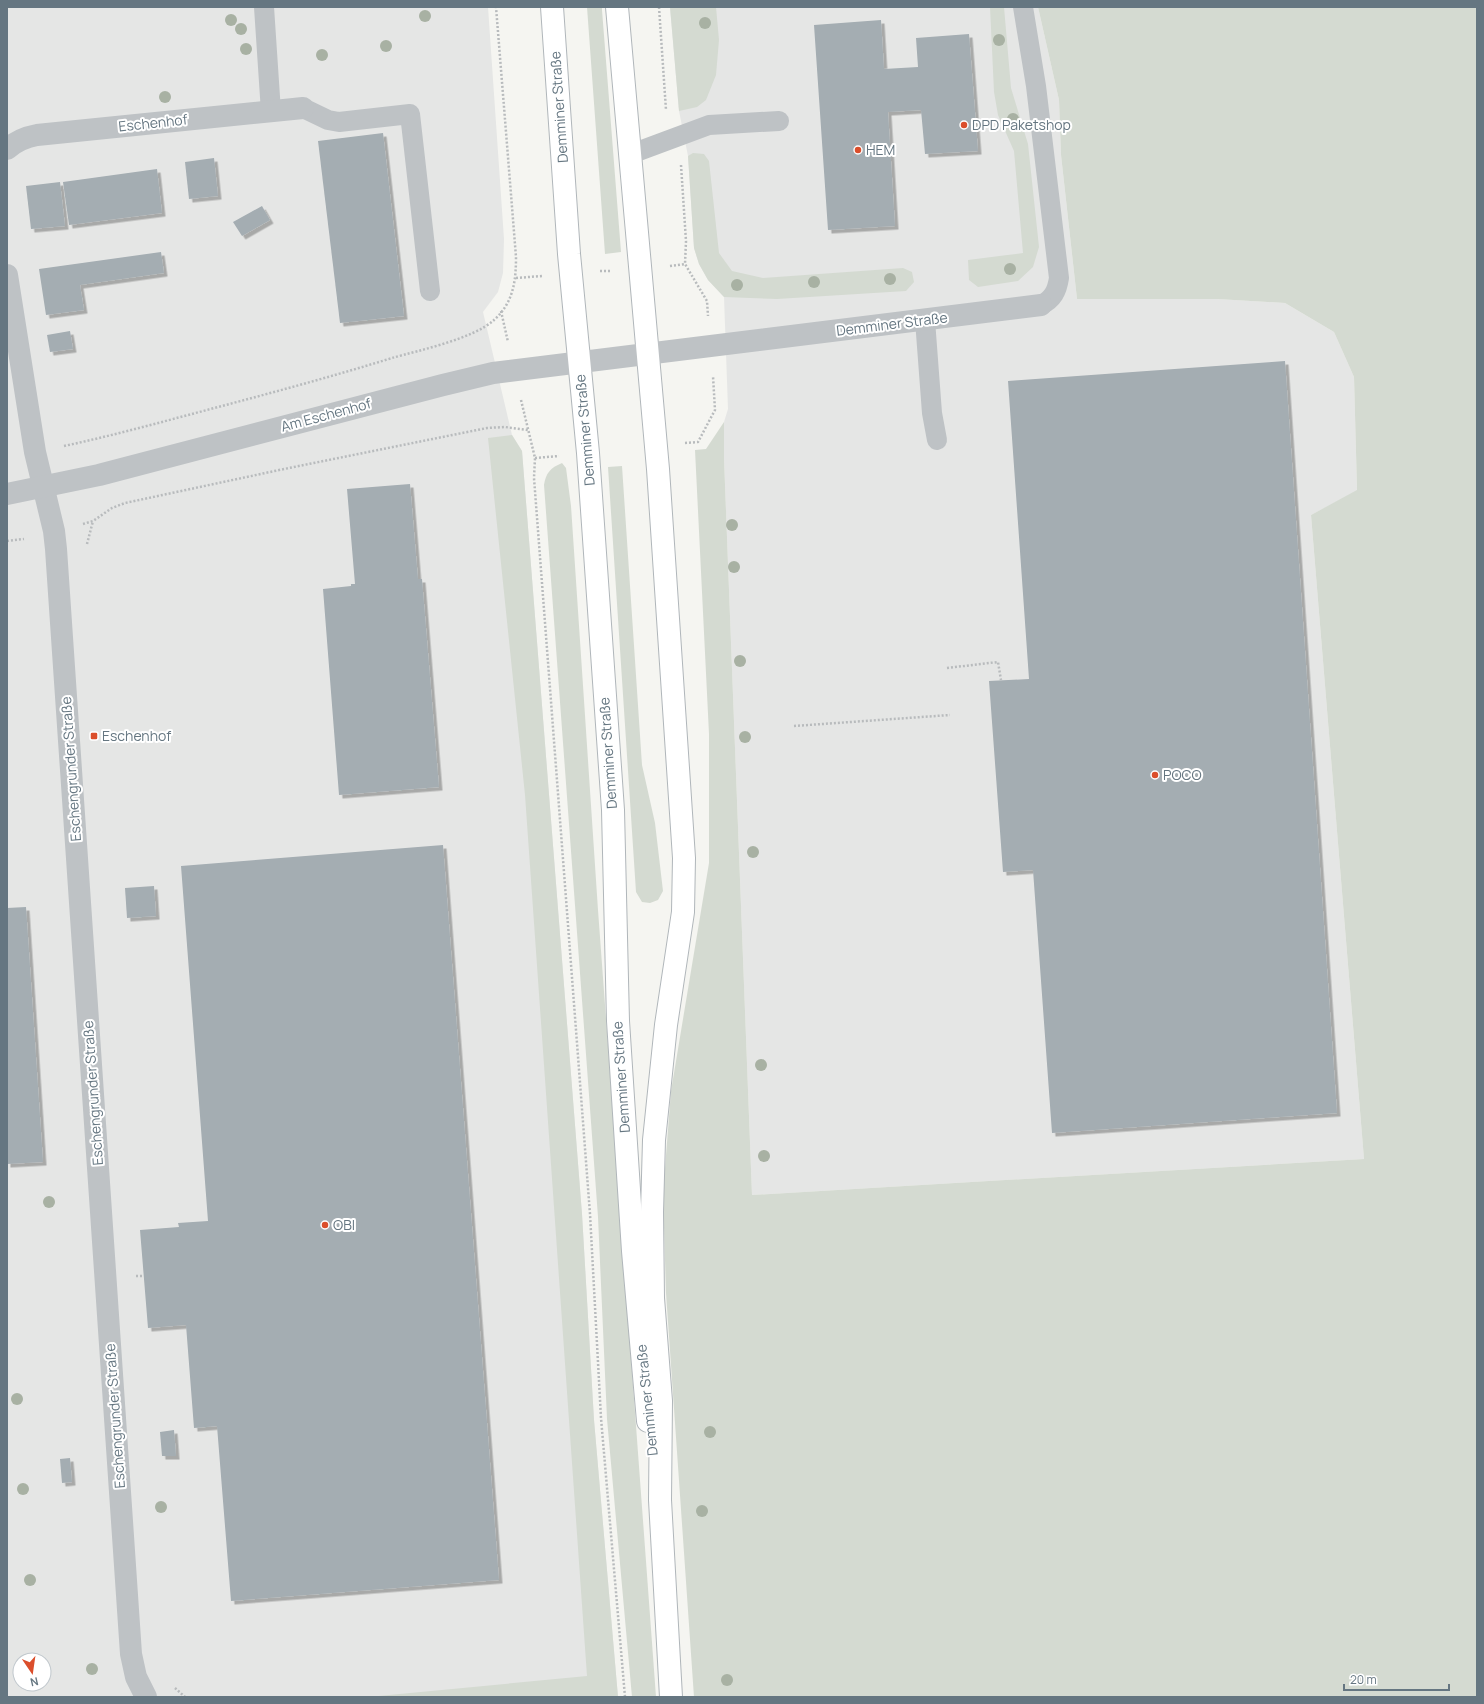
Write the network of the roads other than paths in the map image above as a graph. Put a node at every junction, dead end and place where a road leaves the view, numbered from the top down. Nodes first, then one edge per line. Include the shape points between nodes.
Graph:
1 (264, 7) edge
2 (552, 7) edge
3 (617, 7) edge
4 (1023, 7) edge
5 (303, 108) joint
6 (271, 112) junction
7 (779, 121) dead end
8 (7, 149) edge
9 (630, 154) junction
10 (7, 275) edge
11 (430, 291) dead end
12 (1041, 305) joint
13 (925, 320) junction
14 (649, 354) junction
15 (579, 362) junction
16 (937, 440) dead end
17 (44, 487) junction
18 (7, 494) edge
19 (660, 1500) junction
20 (146, 1697) edge
21 (671, 1697) edge

1 - 6 lane
2 - 15 main road, Demminer Straße
3 - 9 main road, Demminer Straße
4 - 12 lane via 1036,86 1059,278 1055,294
5 - 6 street, Eschenhof
5 - 11 lane via 328,120 339,122 410,114
6 - 8 street, Eschenhof via 37,135 24,138
7 - 9 lane via 709,125
9 - 14 main road, Demminer Straße
10 - 17 street via 35,452
12 - 13 street, Demminer Straße
13 - 14 street, Demminer Straße
13 - 16 lane via 932,413
14 - 15 street, Am Eschenhof
14 - 19 main road, Demminer Straße via 684,858 683,912 666,1025 654,1140 653,1298 660,1401
15 - 17 street, Am Eschenhof via 493,373
15 - 19 main road, Demminer Straße via 612,810 618,1021 632,1243 645,1403
17 - 18 street, Am Eschenhof
17 - 20 street, Eschengrunder Straße via 57,556 131,1654 136,1677
19 - 21 main road, Demminer Straße

